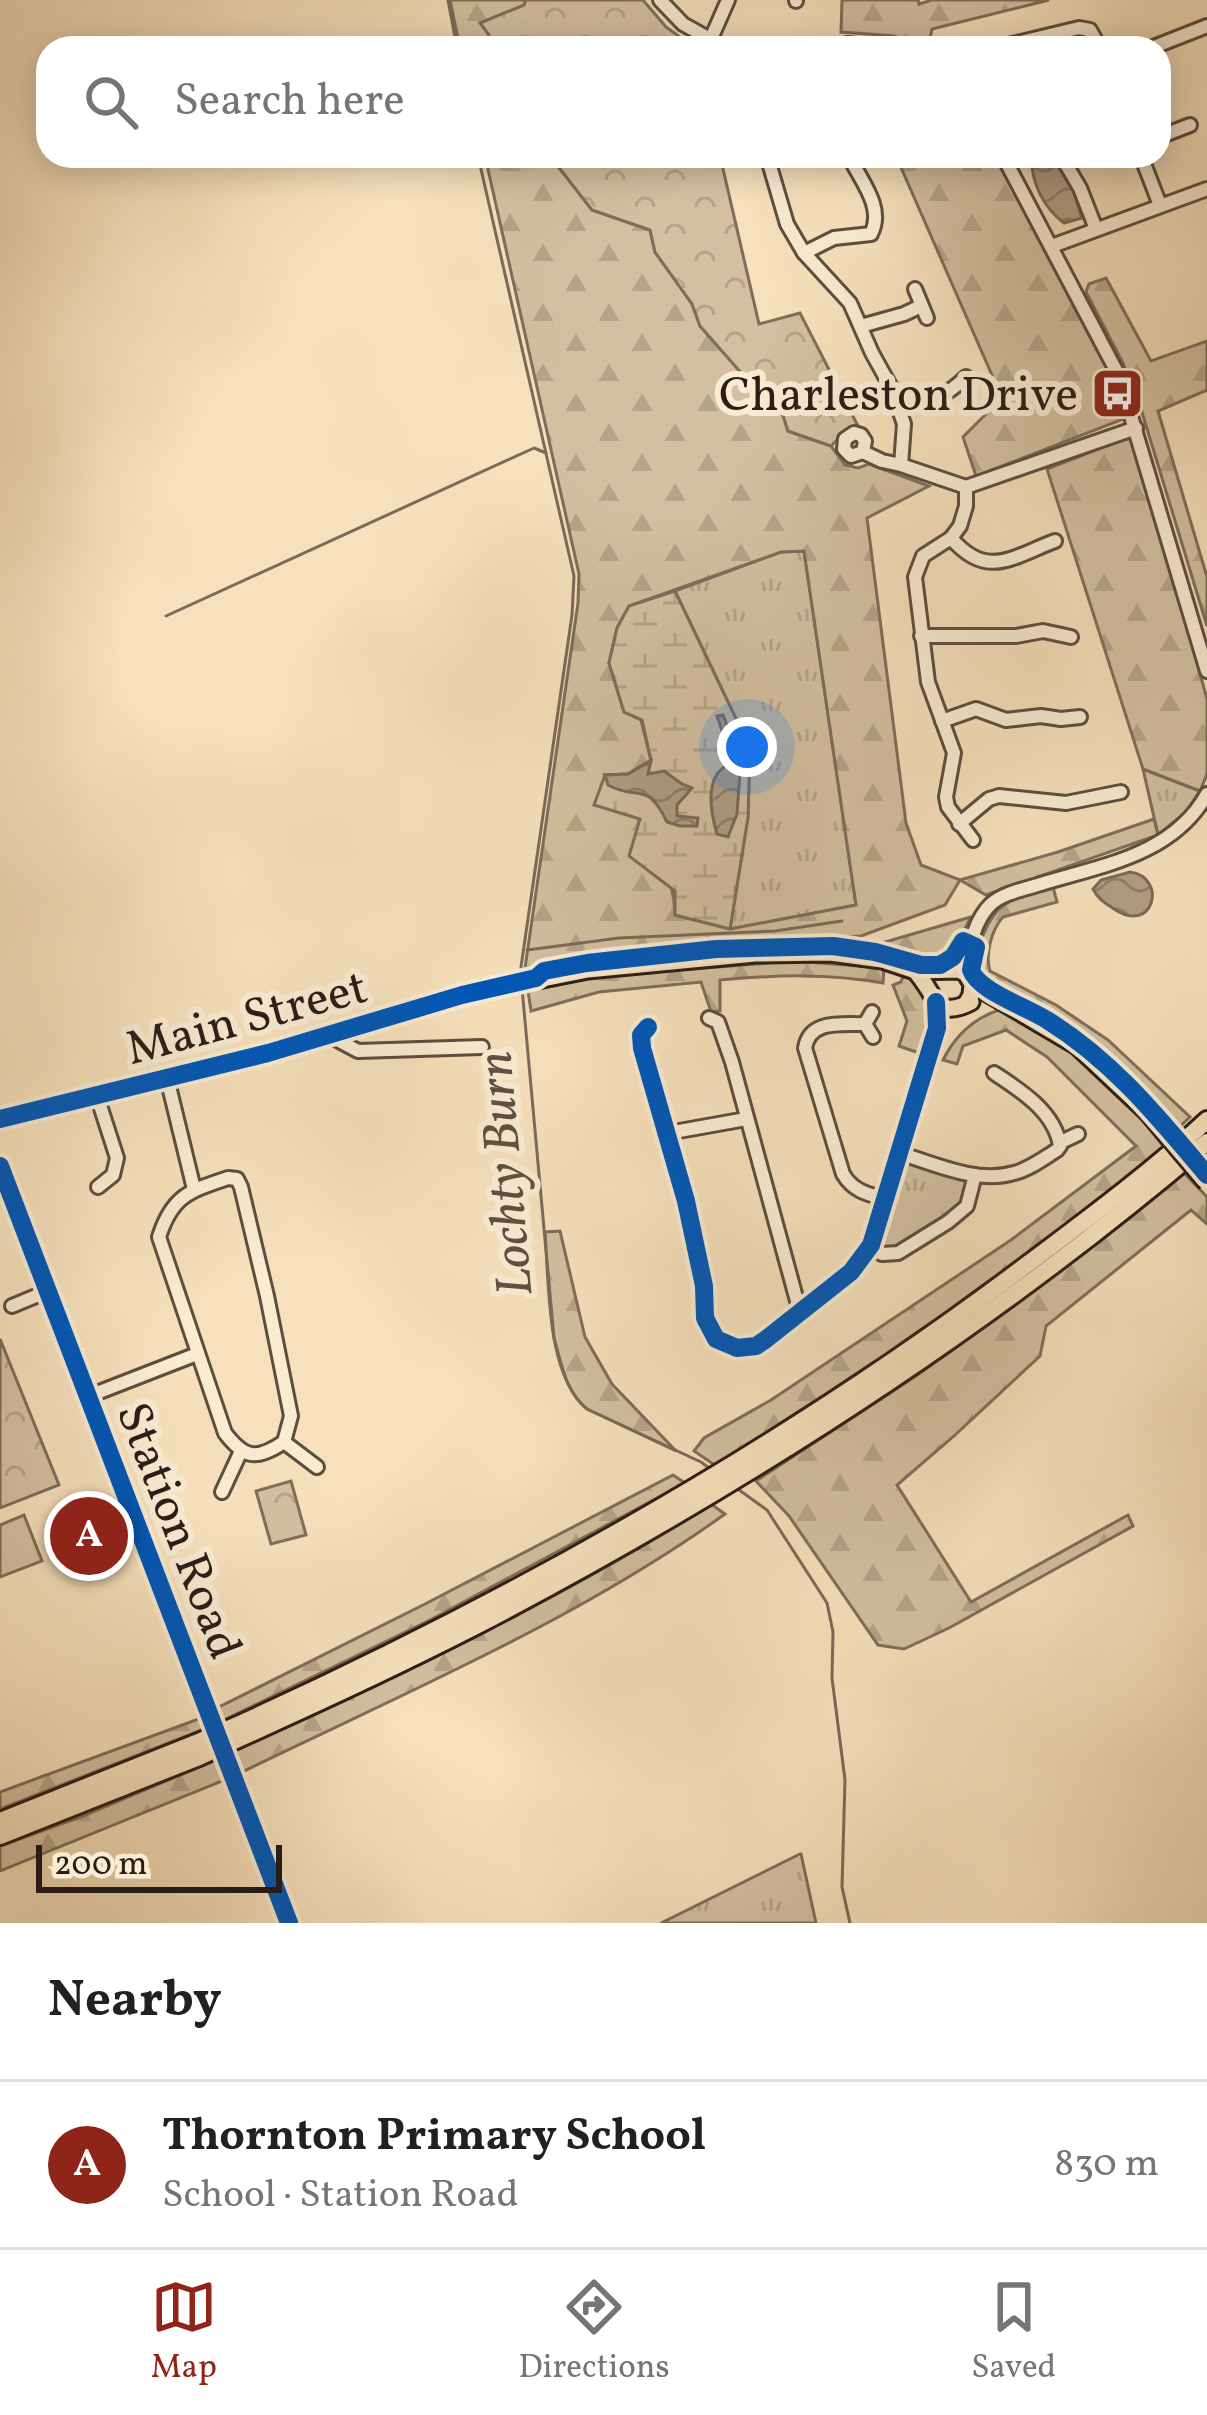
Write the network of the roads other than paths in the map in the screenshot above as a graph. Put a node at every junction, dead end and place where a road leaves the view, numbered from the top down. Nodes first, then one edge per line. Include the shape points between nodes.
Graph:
1 (660, 0) edge
2 (728, 0) edge
3 (1206, 30) edge
4 (702, 36) edge
5 (712, 36) edge
6 (1056, 36) edge
7 (1094, 36) edge
8 (1171, 41) edge
9 (1190, 125) dead end
10 (1171, 132) edge
11 (769, 168) edge
12 (855, 168) edge
13 (1009, 168) edge
14 (1068, 168) edge
15 (1146, 168) edge
16 (1207, 189) edge
17 (1160, 206) junction
18 (1096, 229) junction
19 (1052, 247) junction
20 (804, 253) junction
21 (915, 289) dead end
22 (861, 326) junction
23 (966, 377) dead end
24 (900, 408) junction
25 (1136, 428) junction
26 (863, 452) dead end
27 (901, 465) junction
28 (966, 487) junction
29 (951, 538) junction
30 (1055, 541) dead end
31 (921, 636) junction
32 (1070, 637) dead end
33 (1207, 670) edge
34 (1080, 716) dead end
35 (942, 722) junction
36 (1121, 792) dead end
37 (1207, 794) edge
38 (959, 824) junction
39 (973, 840) dead end
40 (915, 971) junction
41 (958, 975) junction
42 (992, 997) junction
43 (934, 999) junction
44 (960, 1007) junction
45 (718, 1019) dead end
46 (937, 1028) junction
47 (640, 1030) dead end
48 (330, 1036) junction
49 (873, 1037) dead end
50 (482, 1047) dead end
51 (994, 1072) dead end
52 (167, 1078) junction
53 (97, 1096) junction
54 (0, 1119) edge
55 (746, 1119) junction
56 (1207, 1120) edge
57 (668, 1133) junction
58 (1078, 1134) dead end
59 (1061, 1142) junction
60 (1207, 1142) edge
61 (899, 1153) junction
62 (0, 1166) edge
63 (975, 1175) junction
64 (1207, 1183) edge
65 (98, 1187) dead end
66 (194, 1190) junction
67 (885, 1198) junction
68 (869, 1247) junction
69 (48, 1291) junction
70 (12, 1306) dead end
71 (800, 1312) junction
72 (197, 1354) junction
73 (88, 1396) junction
74 (278, 1446) junction
75 (241, 1451) junction
76 (760, 1457) junction
77 (317, 1467) dead end
78 (222, 1492) dead end
79 (198, 1749) junction
80 (0, 1821) edge
81 (0, 1836) edge
82 (290, 1923) edge

1 - 4 street
2 - 5 street
3 - 8 street
6 - 7 street via 1086,28
9 - 10 street
11 - 20 street
12 - 20 street via 876,227
13 - 19 street
14 - 18 street
15 - 17 street
16 - 17 street
17 - 18 street
18 - 19 street
19 - 25 street via 1111,357
20 - 22 street
21 - 22 street via 924,312
22 - 24 street
23 - 24 street via 944,397
24 - 27 street
25 - 28 street
25 - 33 street
26 - 27 street
27 - 28 street
28 - 29 street via 964,518
29 - 30 street via 989,563
29 - 31 street via 917,566
31 - 32 street via 1016,636 1056,626
31 - 35 street
34 - 35 street via 1006,720 976,709
35 - 38 street via 954,753 948,806
36 - 38 street via 1053,804 999,796
37 - 41 street via 1153,848 999,898
38 - 39 street
40 - 41 main road, Main Street
40 - 43 main road
40 - 48 main road, Main Street via 795,952 680,960 512,983
41 - 42 main road
41 - 43 main road via 932,985
41 - 44 main road via 971,995
42 - 44 main road
42 - 64 main road, bridge via 1077,1046
43 - 44 main road
43 - 46 street
44 - 46 street
45 - 55 street
46 - 61 street
47 - 57 street
48 - 50 street via 358,1051
48 - 52 main road, Main Street
49 - 67 street via 868,1018 821,1026 805,1048 848,1184
51 - 59 street via 1003,1087 1037,1105
52 - 53 main road, Main Street
52 - 66 street
53 - 54 main road, Main Street
53 - 65 street via 117,1158
55 - 57 street
55 - 71 street
56 - 76 highway via 994,1289
57 - 71 street via 716,1339 747,1347
58 - 59 street
59 - 63 street via 1015,1173
60 - 76 highway via 961,1331
61 - 63 street
61 - 67 street
62 - 69 street, Station Road
63 - 68 street via 968,1206 948,1222 898,1253
66 - 72 street via 175,1202 159,1238
66 - 74 street via 228,1178 241,1187 290,1413
67 - 68 street
68 - 71 street
69 - 70 street
69 - 73 street, Station Road
72 - 73 street
72 - 75 street via 224,1432
73 - 82 street, Station Road
74 - 75 street via 253,1456
74 - 77 street
75 - 78 street
76 - 79 highway, bridge
79 - 80 highway
79 - 81 highway

